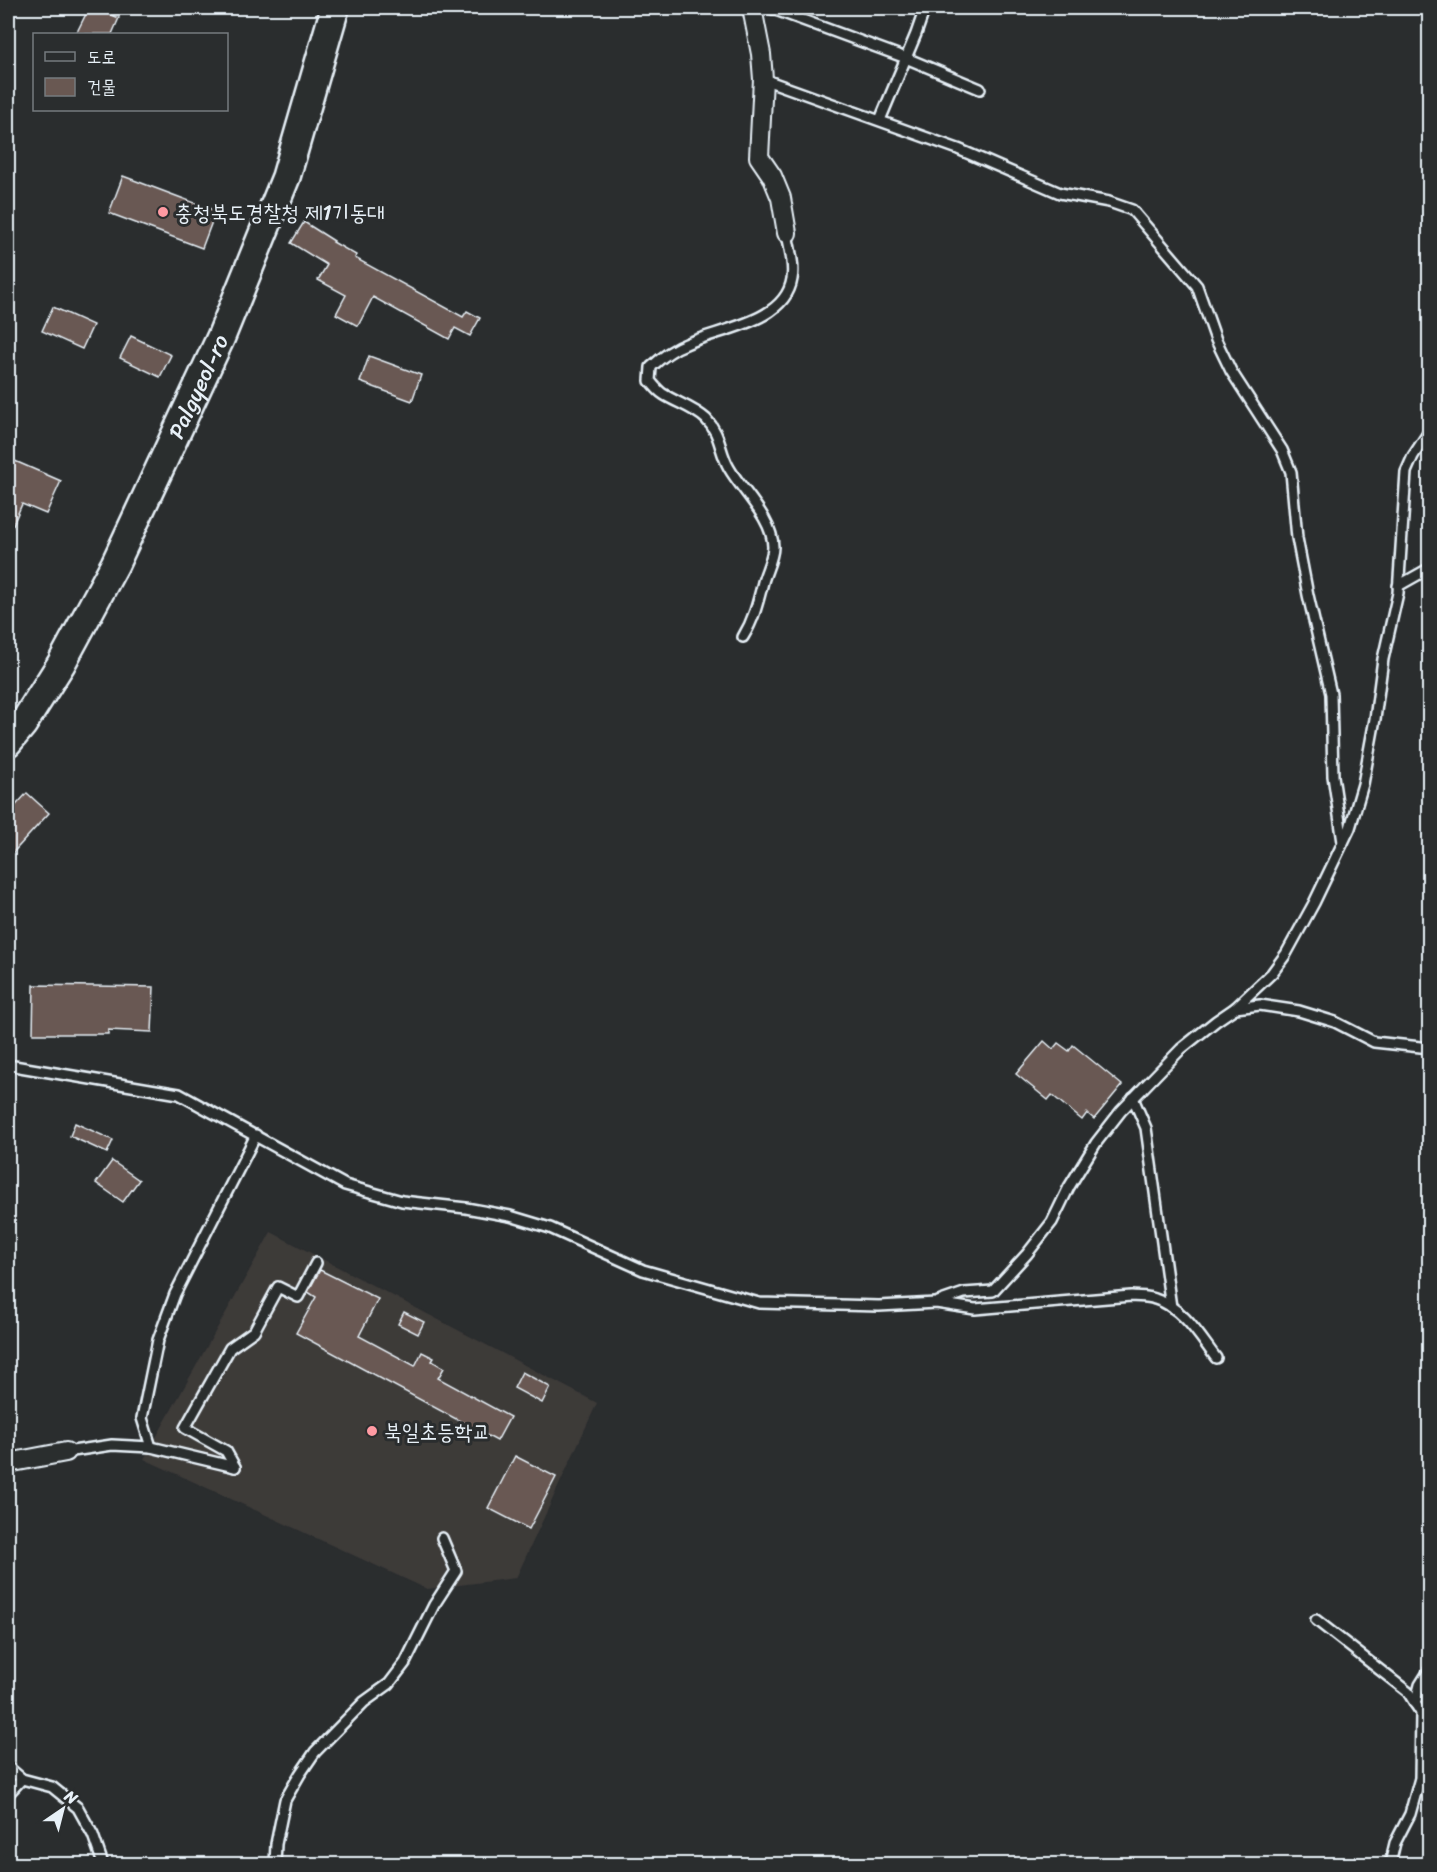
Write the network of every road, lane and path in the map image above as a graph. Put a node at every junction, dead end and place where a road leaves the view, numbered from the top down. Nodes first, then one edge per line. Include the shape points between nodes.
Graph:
1 (335, 8) edge
2 (752, 8) edge
3 (770, 8) edge
4 (925, 8) edge
5 (906, 58) junction
6 (763, 79) junction
7 (980, 89) dead end
8 (880, 120) junction
9 (787, 233) joint
10 (1430, 430) edge
11 (1430, 568) edge
12 (1398, 586) junction
13 (743, 637) dead end
14 (8, 742) edge
15 (1343, 842) junction
16 (1235, 1008) junction
17 (1430, 1048) edge
18 (8, 1065) edge
19 (1133, 1098) junction
20 (256, 1135) junction
21 (316, 1263) dead end
22 (936, 1303) junction
23 (1171, 1306) junction
24 (1216, 1358) dead end
25 (151, 1447) junction
26 (66, 1452) joint
27 (8, 1463) edge
28 (442, 1538) dead end
29 (1316, 1620) dead end
30 (1430, 1669) edge
31 (1415, 1704) junction
32 (8, 1767) edge
33 (1425, 1778) edge
34 (22, 1779) junction
35 (8, 1794) edge
36 (103, 1864) edge
37 (275, 1864) edge
38 (1390, 1864) edge

1 - 14 street, Palgyeol-ro via 286,177 221,337 115,564 61,664
2 - 6 street
3 - 5 lane
4 - 5 lane
5 - 7 lane
5 - 8 lane
6 - 8 lane
6 - 9 street via 759,157 781,198
8 - 15 lane via 1060,193 1132,210 1197,285 1226,361 1282,450 1291,472 1305,584 1331,694 1333,776
9 - 13 lane via 792,278 780,303 735,328 685,344 651,367 650,381 663,394 708,420 720,438 724,460 769,530 773,547 759,604
10 - 12 lane via 1406,472
11 - 12 lane
12 - 15 lane via 1363,784
15 - 16 lane via 1286,954
16 - 17 lane via 1260,1005 1299,1011 1335,1022 1374,1042
16 - 19 lane via 1181,1048
18 - 20 lane via 179,1094
19 - 22 lane via 1096,1143 1052,1222 993,1290 964,1293
19 - 23 lane via 1146,1128
20 - 22 lane via 345,1185 402,1202 510,1216 550,1228 643,1270 759,1303
20 - 25 lane via 175,1294 158,1340 142,1418
21 - 25 lane via 298,1297 278,1287 254,1331 230,1348 185,1428 226,1451 235,1467
22 - 23 lane via 975,1309 1131,1296 1153,1298
23 - 24 lane
25 - 26 lane via 112,1445
26 - 27 street
28 - 37 lane via 456,1571 405,1663 389,1684 364,1702 315,1752 300,1774 285,1800
29 - 31 lane via 1408,1692
30 - 31 lane
31 - 33 lane via 1421,1713
32 - 34 lane
33 - 38 lane via 1395,1843
34 - 35 lane
34 - 36 lane via 52,1787 78,1808

